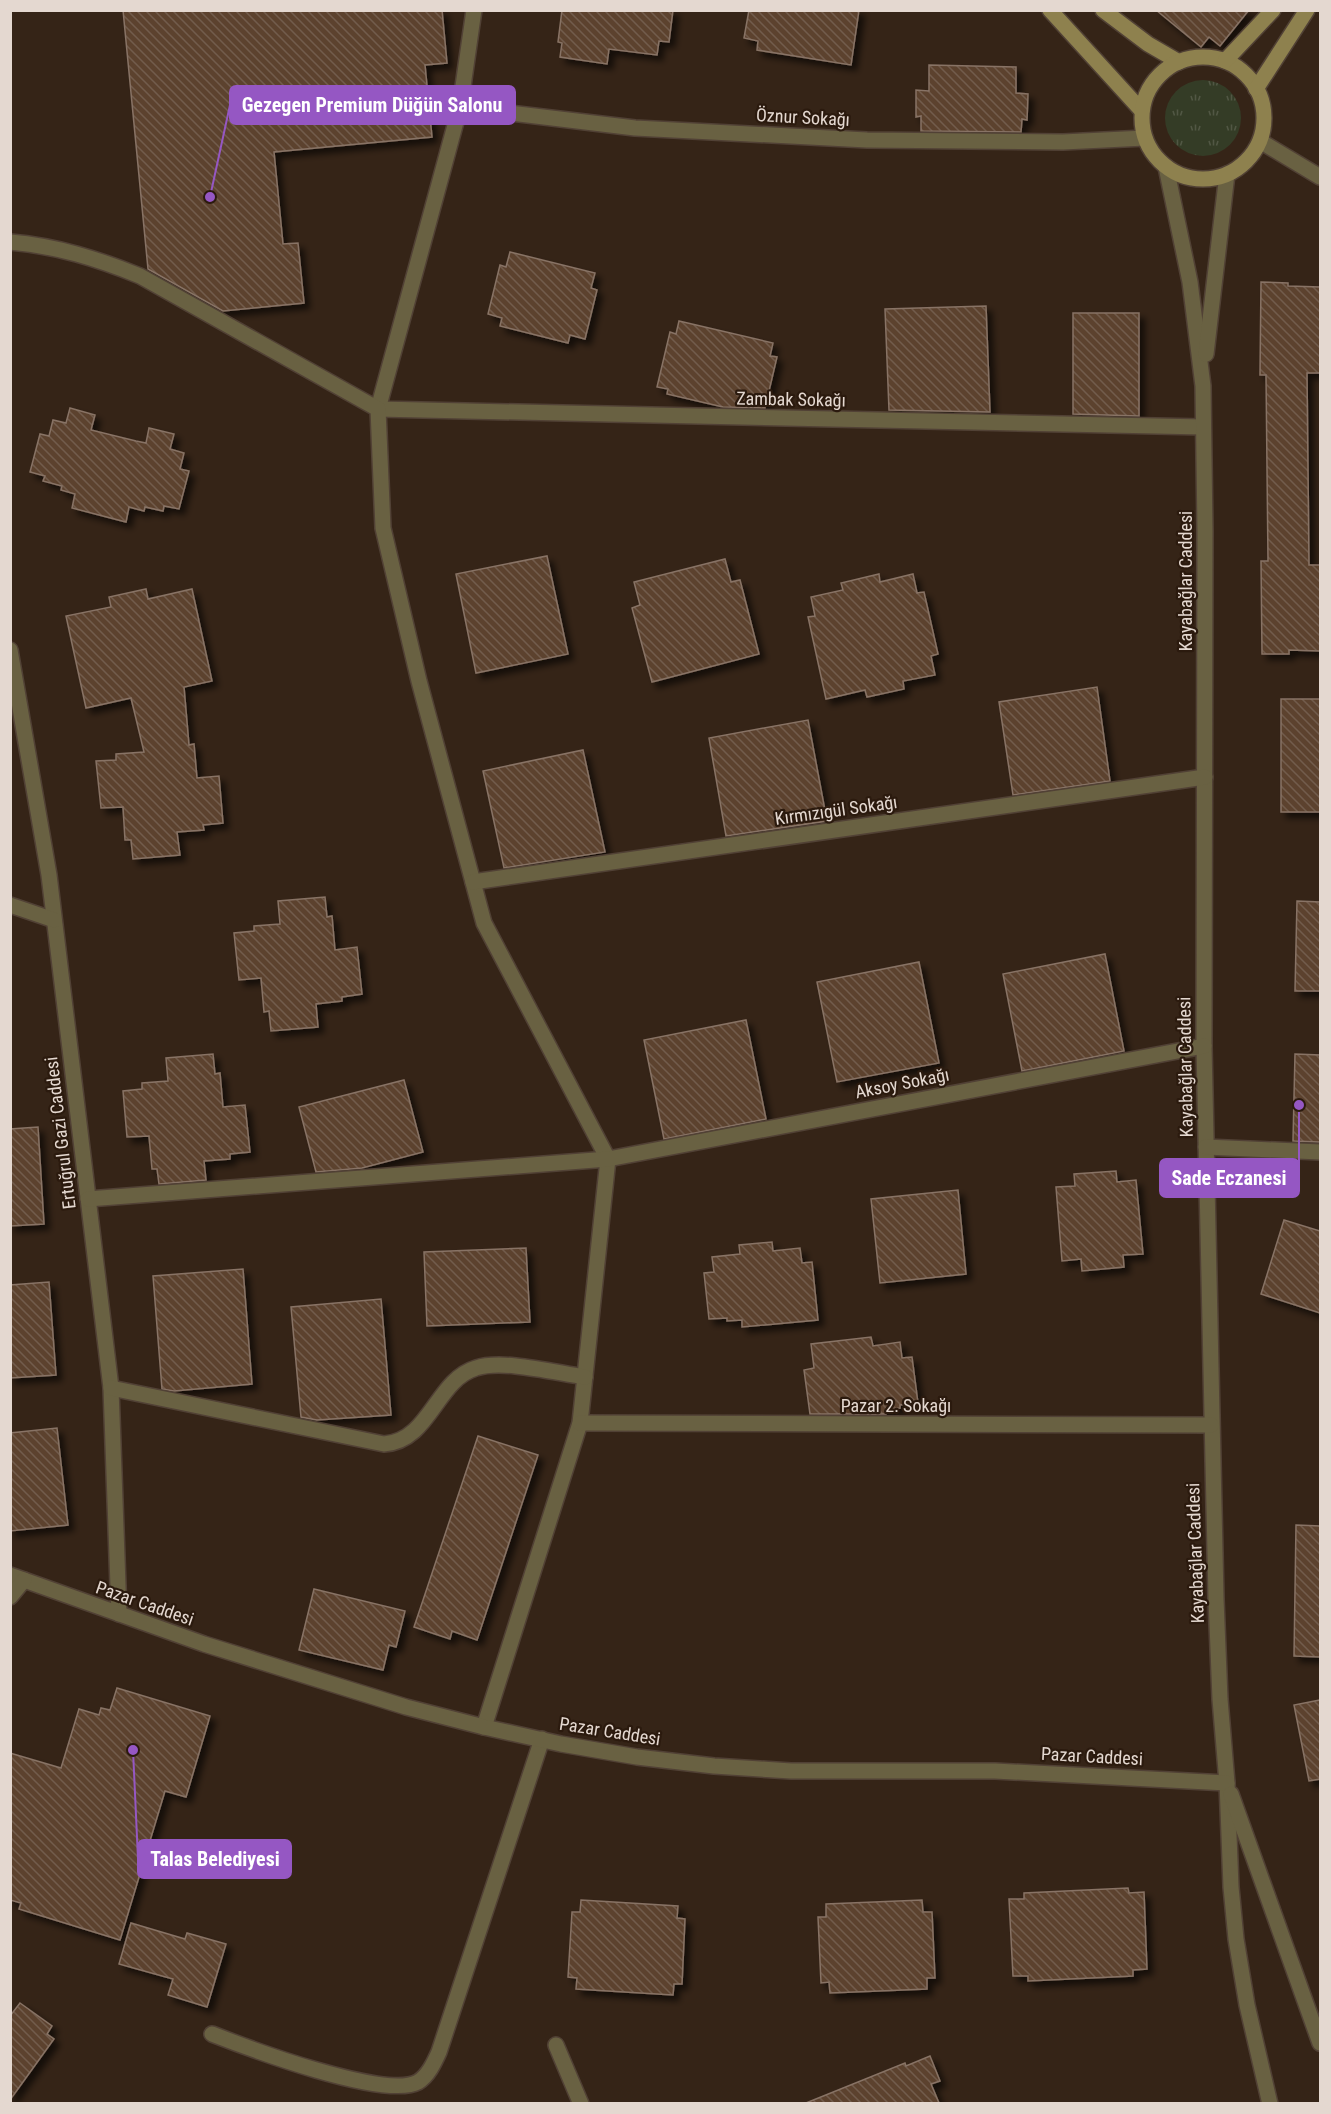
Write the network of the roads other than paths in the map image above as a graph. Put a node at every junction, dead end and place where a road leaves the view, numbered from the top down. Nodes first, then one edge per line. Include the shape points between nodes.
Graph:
1 (474, 10) edge
2 (1050, 10) edge
3 (1103, 10) edge
4 (1273, 10) edge
5 (1307, 10) edge
6 (1226, 61) junction
7 (1179, 62) junction
8 (1256, 89) junction
9 (460, 107) junction
10 (1142, 111) junction
11 (1145, 138) junction
12 (1260, 141) junction
13 (1166, 167) junction
14 (1227, 174) junction
15 (1320, 177) edge
16 (10, 242) edge
17 (1203, 386) junction
18 (378, 409) junction
19 (1203, 427) junction
20 (10, 650) edge
21 (1205, 777) junction
22 (472, 882) junction
23 (10, 905) edge
24 (54, 920) junction
25 (1204, 1046) junction
26 (1206, 1147) junction
27 (1320, 1152) edge
28 (608, 1159) junction
29 (88, 1199) junction
30 (585, 1377) junction
31 (111, 1388) junction
32 (580, 1423) junction
33 (1212, 1425) junction
34 (17, 1577) edge
35 (10, 1597) edge
36 (118, 1614) junction
37 (483, 1727) junction
38 (542, 1739) junction
39 (1227, 1783) junction
40 (212, 2034) dead end
41 (1320, 2043) edge
42 (556, 2045) dead end
43 (581, 2103) edge
44 (1270, 2103) edge

1 - 9 street
2 - 10 street
3 - 7 street
4 - 6 street
5 - 8 street
6 - 7 street via 1194,57
6 - 8 street via 1239,69
7 - 10 street via 1154,81
8 - 12 street via 1264,109
9 - 11 street, Öznur Sokağı via 635,128 867,140 1063,142
9 - 18 street
10 - 11 street
11 - 13 street
12 - 14 street via 1241,166
12 - 15 street
13 - 14 street via 1196,179
13 - 17 street, Kayabağlar Caddesi via 1190,282
14 - 17 street, Kayabağlar Caddesi
16 - 18 street via 65,250 140,276
17 - 19 street, Kayabağlar Caddesi
18 - 19 street, Zambak Sokağı
18 - 22 street via 383,528
19 - 21 street, Kayabağlar Caddesi
20 - 24 street, Ertuğrul Gazi Caddesi
21 - 22 street, Kırmızıgül Sokağı
21 - 25 street, Kayabağlar Caddesi
22 - 28 street via 483,923
23 - 24 street
24 - 29 street, Ertuğrul Gazi Caddesi
25 - 26 street, Kayabağlar Caddesi
25 - 28 street, Aksoy Sokağı
26 - 27 street
26 - 33 street, Kayabağlar Caddesi
28 - 29 street, Aksoy Sokağı
28 - 30 street
29 - 31 street, Ertuğrul Gazi Caddesi
30 - 31 street via 502,1365 474,1368 454,1382 414,1433 404,1440 384,1444
30 - 32 street
31 - 36 street, Ertuğrul Gazi Caddesi
32 - 33 street, Pazar 2. Sokağı
32 - 37 street
33 - 39 street, Kayabağlar Caddesi via 1220,1699
34 - 35 street
34 - 36 street, Pazar Caddesi
36 - 37 street, Pazar Caddesi via 330,1684
37 - 38 street, Pazar Caddesi
38 - 39 street, Pazar Caddesi via 637,1757 791,1771 995,1771
38 - 40 street via 439,2052 418,2082 400,2087 324,2073
39 - 41 street, Kayabağlar Caddesi
39 - 44 street, Kayabağlar Caddesi via 1236,1939
42 - 43 street

